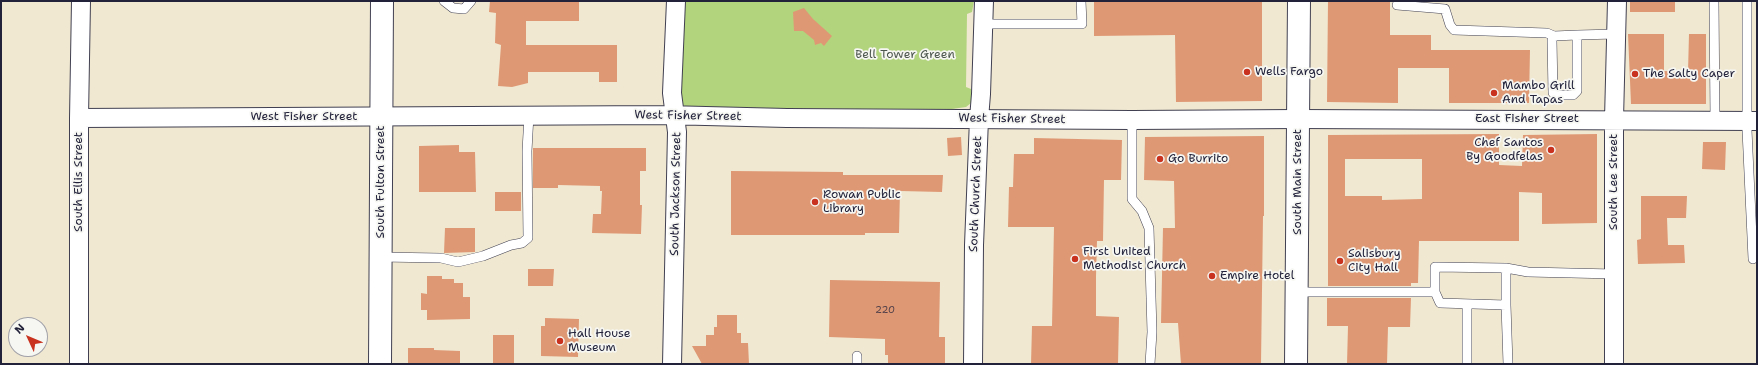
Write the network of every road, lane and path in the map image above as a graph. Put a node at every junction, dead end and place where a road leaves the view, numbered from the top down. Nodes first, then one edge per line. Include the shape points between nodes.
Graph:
1 (81, 1) edge
2 (382, 1) edge
3 (444, 1) edge
4 (471, 1) edge
5 (676, 1) edge
6 (984, 1) edge
7 (1081, 1) edge
8 (1299, 1) edge
9 (1617, 1) edge
10 (1714, 1) edge
11 (1747, 1) edge
12 (1397, 5) dead end
13 (983, 24) junction
14 (1616, 34) junction
15 (1577, 35) junction
16 (1554, 36) junction
17 (529, 115) junction
18 (676, 115) junction
19 (381, 116) junction
20 (79, 118) junction
21 (1298, 118) junction
22 (978, 119) junction
23 (1614, 119) junction
24 (1132, 120) junction
25 (1715, 120) junction
26 (1752, 121) edge
27 (380, 257) junction
28 (1753, 259) dead end
29 (1506, 268) junction
30 (1614, 274) junction
31 (1297, 292) junction
32 (1435, 292) junction
33 (1467, 304) junction
34 (1506, 304) junction
35 (79, 364) edge
36 (380, 364) edge
37 (672, 364) edge
38 (973, 364) edge
39 (1150, 364) edge
40 (1296, 364) edge
41 (1467, 364) edge
42 (1508, 364) edge
43 (1614, 364) edge

1 - 20 street, South Ellis Street
2 - 19 street, South Fulton Street
3 - 4 lane via 454,8 464,9
5 - 18 street, South Jackson Street via 672,93
6 - 13 street, South Church Street
7 - 13 lane via 1082,24
8 - 21 street, South Main Street
9 - 14 street, South Lee Street
10 - 25 lane
11 - 26 lane
12 - 16 lane via 1445,9 1454,30 1547,33
13 - 22 street, South Church Street
14 - 15 lane
14 - 23 street, South Lee Street
15 - 16 lane
15 - 16 lane via 1577,91 1573,95 1553,93
17 - 18 street, West Fisher Street
17 - 19 street, West Fisher Street
17 - 27 lane via 528,238 522,243 458,262 441,258
18 - 22 street, West Fisher Street
18 - 37 street, South Jackson Street
19 - 20 street, West Fisher Street
19 - 27 street, South Fulton Street
20 - 35 street, South Ellis Street
21 - 23 street, East Fisher Street
21 - 24 street, West Fisher Street
21 - 31 street, South Main Street
22 - 24 street, West Fisher Street
22 - 38 street, South Church Street
23 - 25 street, East Fisher Street
23 - 30 street, South Lee Street
24 - 39 lane via 1132,199 1142,211 1148,228 1152,332
25 - 26 street, East Fisher Street
26 - 28 lane
27 - 36 street, South Fulton Street
29 - 30 lane via 1528,272
29 - 32 lane via 1435,267
29 - 34 lane
30 - 43 street, South Lee Street
31 - 32 lane
31 - 40 street, South Main Street
32 - 33 lane via 1440,303
33 - 34 lane
33 - 41 lane
34 - 42 lane

